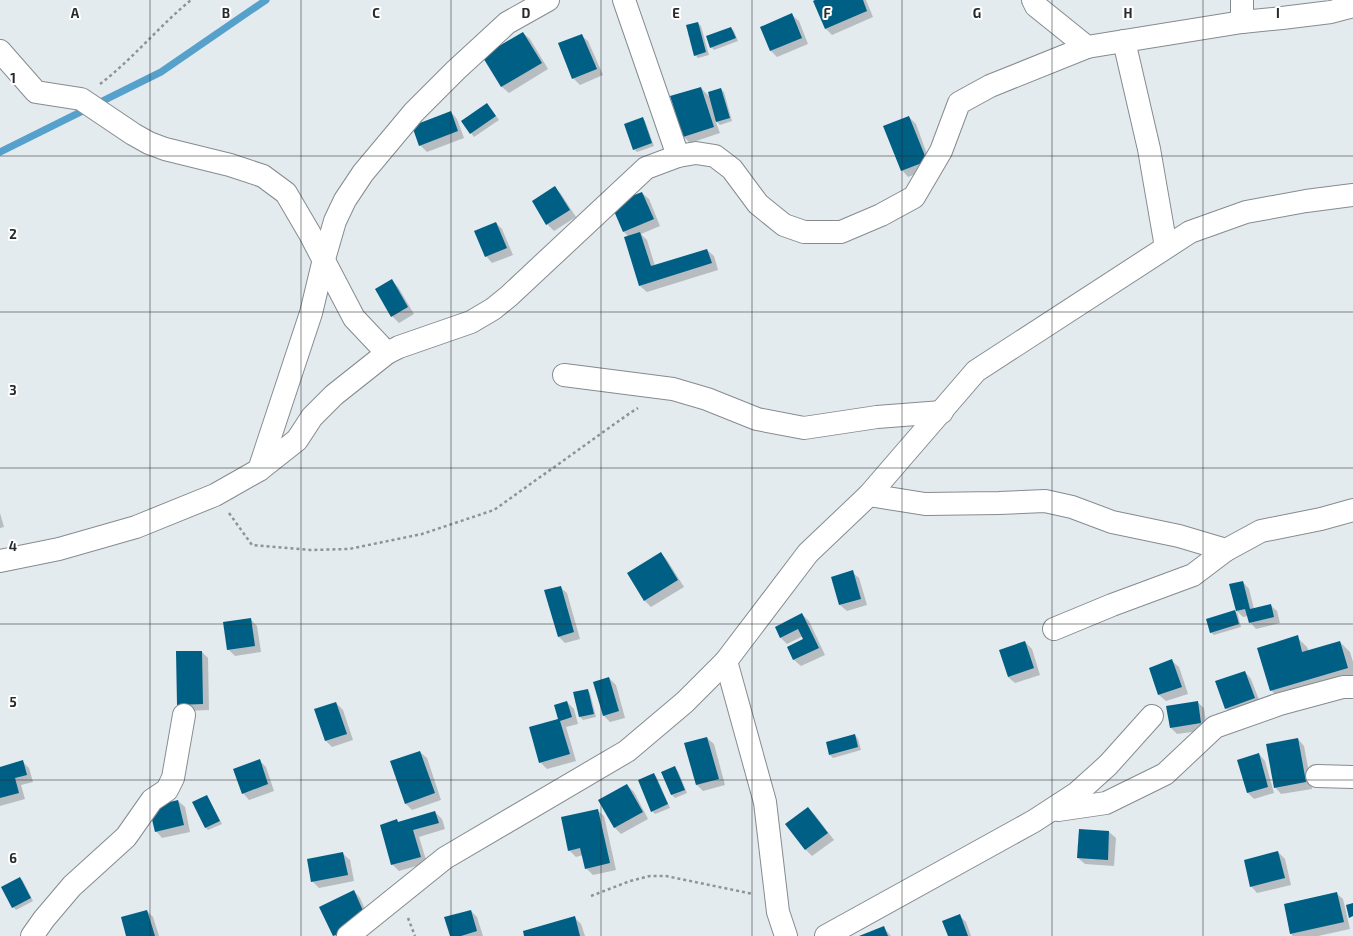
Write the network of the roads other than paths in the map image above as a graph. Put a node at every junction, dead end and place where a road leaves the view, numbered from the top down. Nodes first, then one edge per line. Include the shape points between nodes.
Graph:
1 (548, 0) edge
2 (624, 0) edge
3 (1033, 0) edge
4 (1242, 0) edge
5 (1353, 6) edge
6 (1242, 22) junction
7 (1124, 41) junction
8 (1087, 46) junction
9 (0, 51) edge
10 (678, 156) junction
11 (1353, 195) edge
12 (1166, 247) junction
13 (324, 259) junction
14 (387, 353) junction
15 (564, 374) dead end
16 (942, 412) junction
17 (259, 470) junction
18 (869, 495) junction
19 (1353, 510) edge
20 (1226, 550) junction
21 (0, 561) edge
22 (1054, 629) dead end
23 (726, 661) junction
24 (1353, 687) edge
25 (184, 715) dead end
26 (1152, 716) dead end
27 (1317, 776) dead end
28 (1353, 777) edge
29 (1051, 811) junction
30 (32, 936) edge
31 (348, 936) edge
32 (786, 936) edge
33 (826, 936) edge

1 - 13 street via 506,23 414,112 363,173 345,200 335,221
2 - 10 street
3 - 8 street via 1036,6
4 - 6 street
5 - 6 street via 1331,12
6 - 7 street
7 - 8 street
7 - 12 street via 1149,149
8 - 10 street via 990,86 959,103 941,151 914,197 841,232 804,232 784,225 758,204 732,168 715,156 696,153
9 - 13 street via 36,92 81,99 149,143 263,176 286,193
10 - 14 street via 646,168 493,309 461,326
11 - 12 street via 1246,212 1190,232
12 - 16 street via 976,371
13 - 14 street via 354,318
13 - 17 street via 311,312
14 - 17 street via 334,395 312,417 297,440
15 - 16 street via 673,389 707,399 757,419 804,428 877,417
16 - 18 street
17 - 21 street via 216,495 136,527 58,550
18 - 20 street via 925,504 1045,501 1072,507 1112,522 1179,536
18 - 23 street via 808,553
19 - 20 street via 1261,531
20 - 22 street via 1193,575
23 - 31 street via 685,702 627,751 445,858
23 - 32 street via 765,802 778,912
24 - 29 street via 1344,687 1280,704 1215,727 1165,774 1106,803
25 - 30 street via 173,778 166,790 152,800 126,837 72,886
26 - 29 street via 1088,784
27 - 28 street
29 - 33 street

